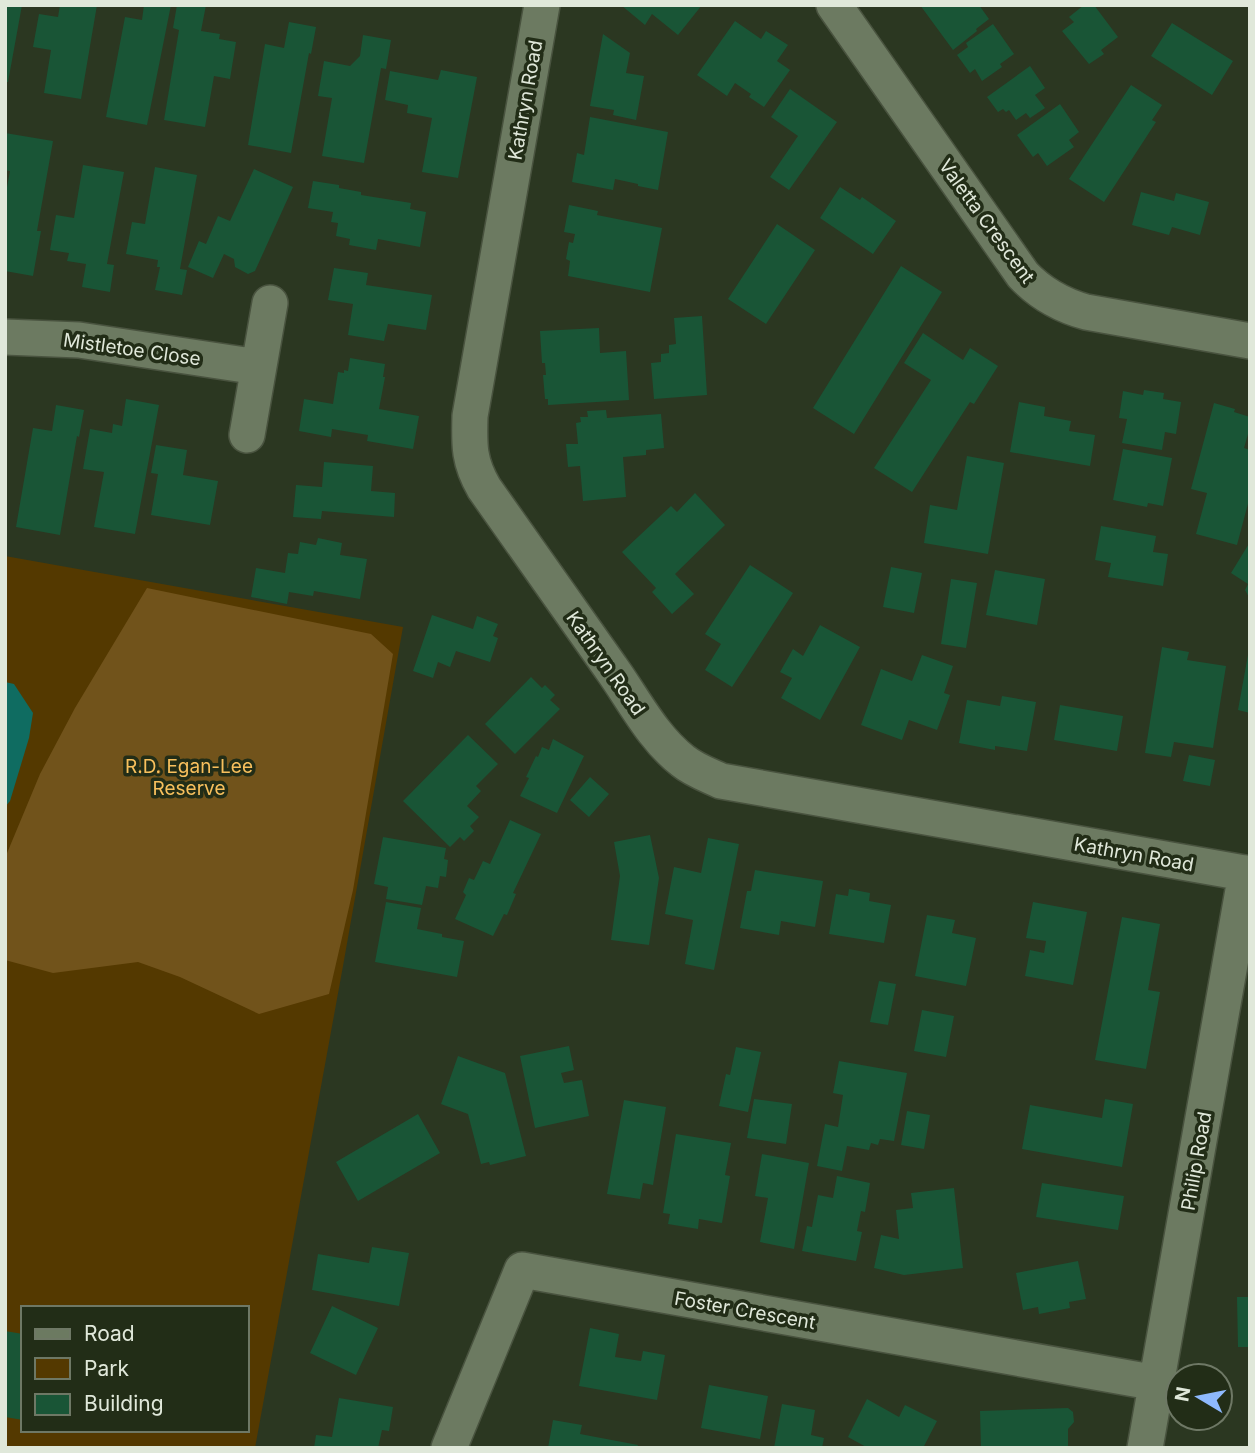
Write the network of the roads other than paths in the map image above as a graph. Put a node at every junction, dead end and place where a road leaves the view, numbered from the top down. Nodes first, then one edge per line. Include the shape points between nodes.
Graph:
1 (834, 5) edge
2 (535, 6) edge
3 (270, 303) dead end
4 (5, 337) edge
5 (1250, 341) edge
6 (258, 368) junction
7 (247, 435) dead end
8 (1248, 874) edge
9 (1157, 1383) junction
10 (449, 1448) edge
11 (1145, 1448) edge

1 - 5 street, Valetta Crescent via 1034,287 1076,309
2 - 8 street, Kathryn Road via 470,416 470,451 484,488 655,732 684,763 721,781
3 - 6 street
4 - 6 street, Mistletoe Close via 79,340
6 - 7 street
8 - 9 street, Philip Road
9 - 10 street, Foster Crescent via 522,1270
9 - 11 street, Philip Road

